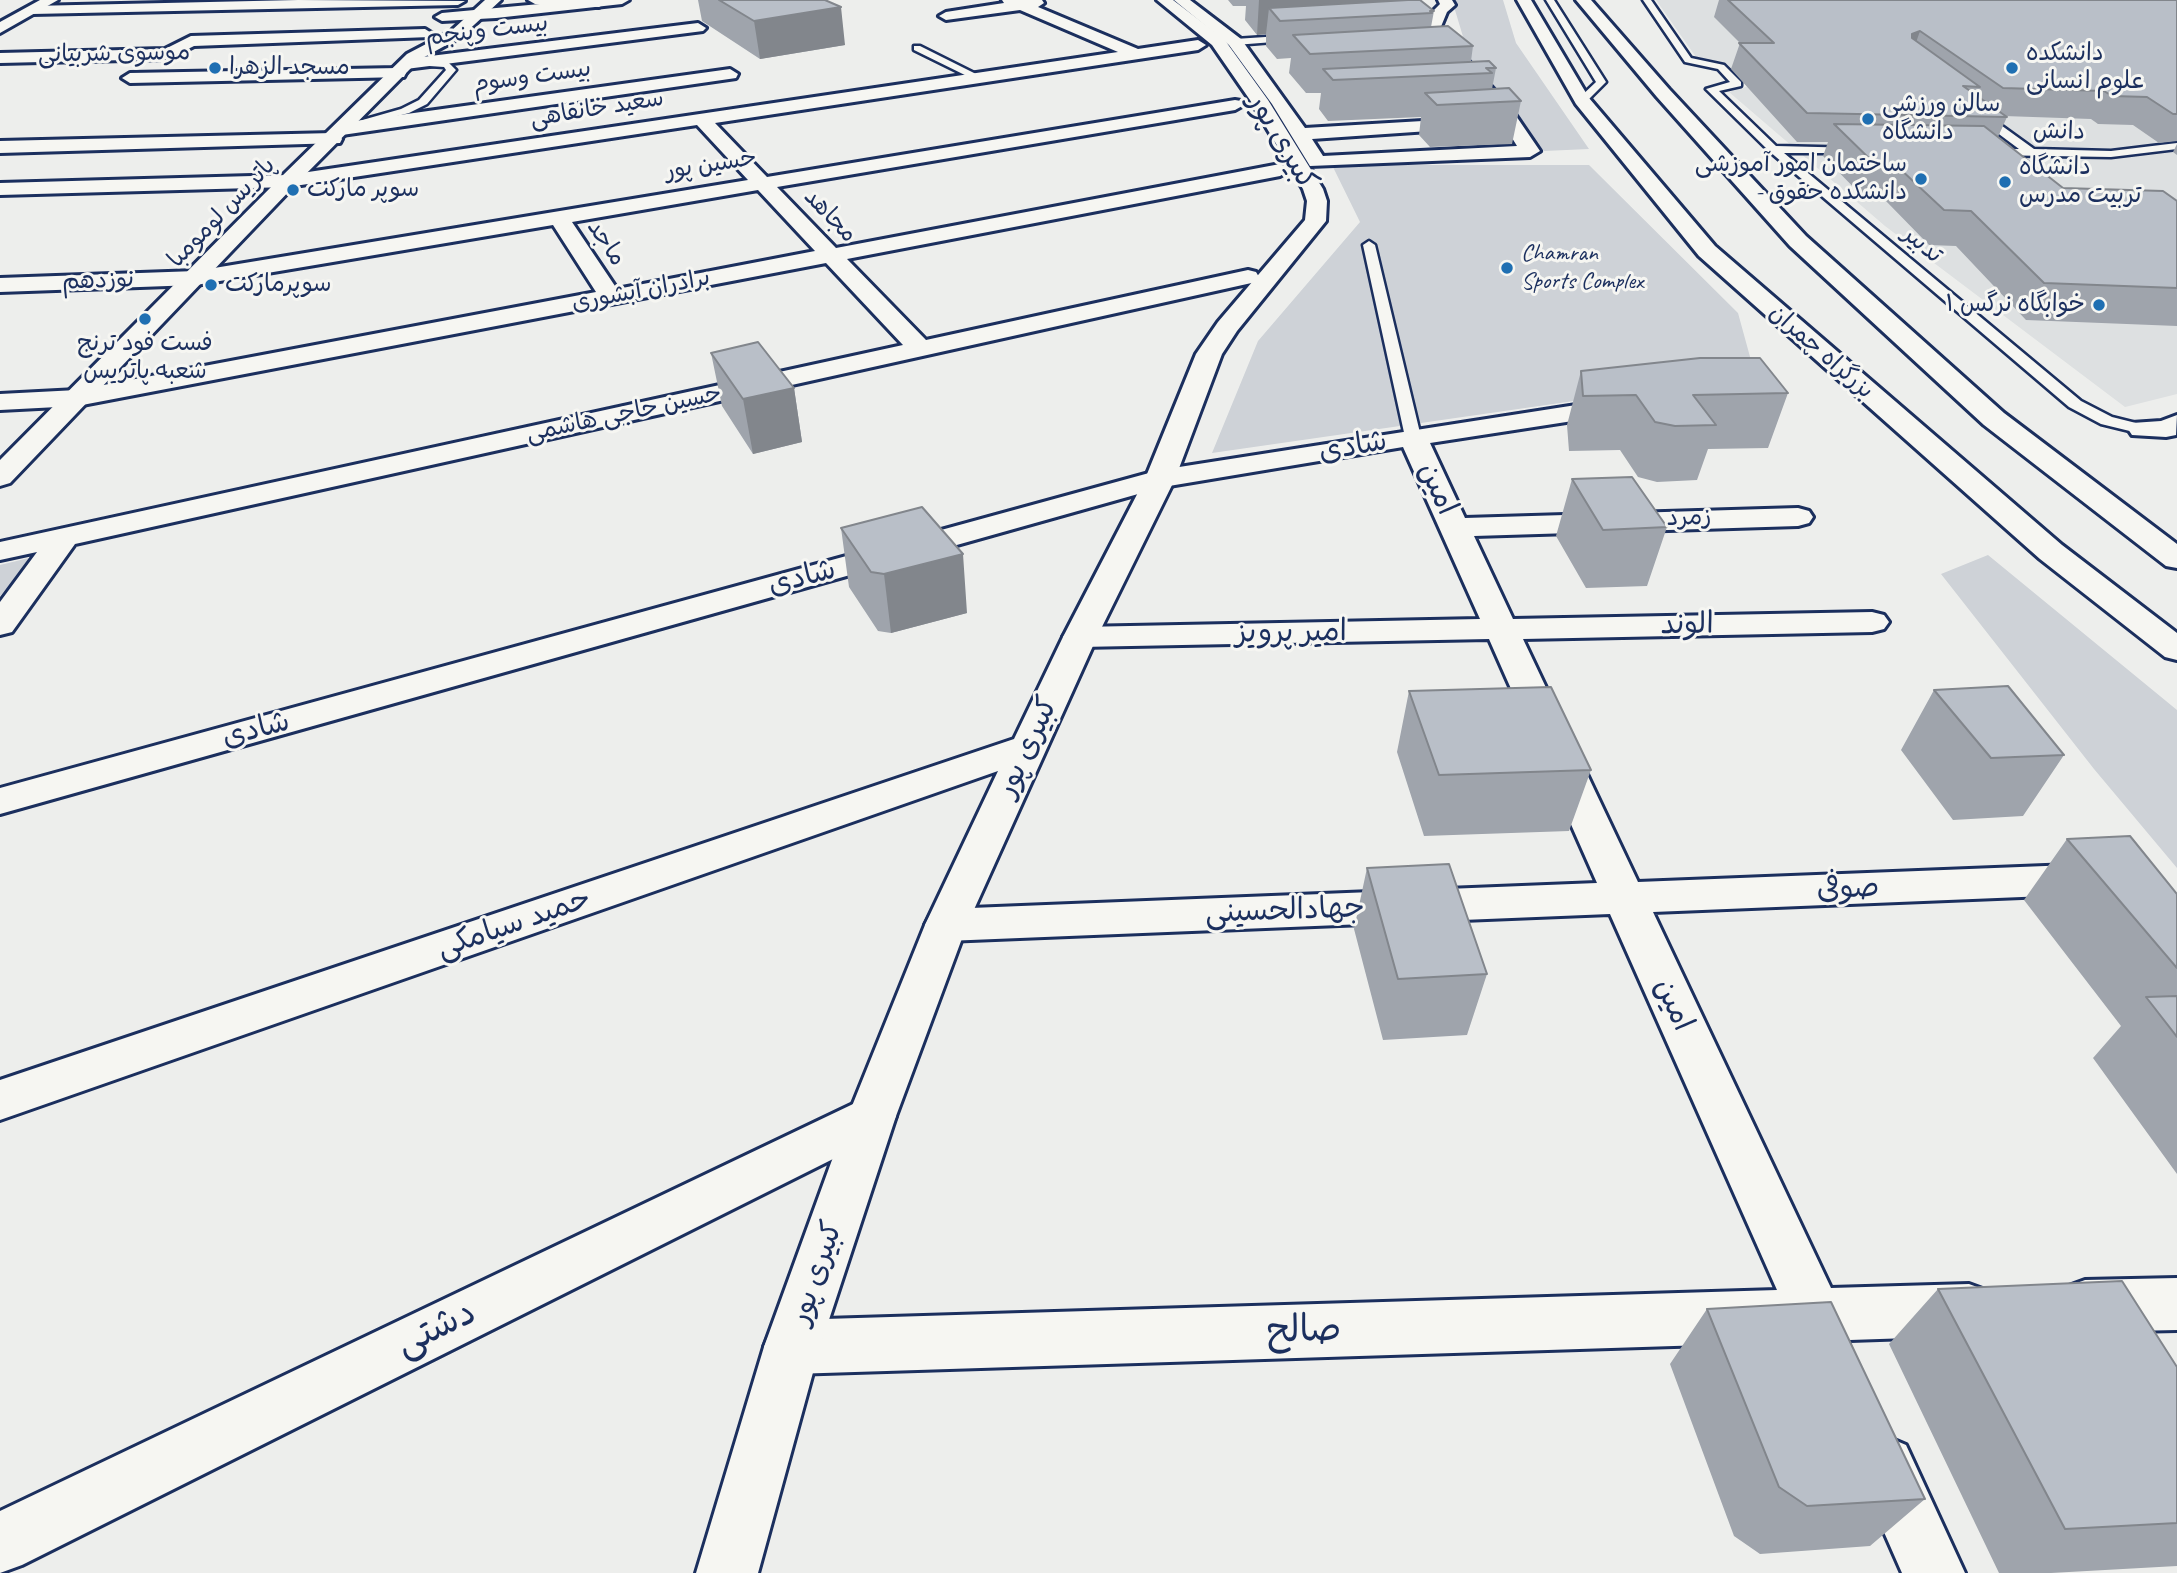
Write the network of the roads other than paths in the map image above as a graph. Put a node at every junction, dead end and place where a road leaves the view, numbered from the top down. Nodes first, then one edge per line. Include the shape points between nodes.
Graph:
1 (51, 0) edge
2 (494, 0) edge
3 (534, 0) edge
4 (622, 0) edge
5 (1056, 0) edge
6 (1164, 0) edge
7 (1181, 0) edge
8 (1524, 0) edge
9 (1550, 0) edge
10 (1583, 0) edge
11 (1647, 0) edge
12 (459, 1) edge
13 (1015, 2) edge
14 (1447, 2) edge
15 (598, 3) junction
16 (1421, 6) edge
17 (32, 10) junction
18 (1227, 14) dead end
19 (1200, 15) junction
20 (478, 16) junction
21 (946, 16) dead end
22 (442, 17) junction
23 (0, 28) edge
24 (698, 28) dead end
25 (425, 34) junction
26 (1314, 37) edge
27 (1235, 42) junction
28 (1198, 45) dead end
29 (916, 48) dead end
30 (1136, 54) junction
31 (1454, 56) junction
32 (1427, 57) edge
33 (0, 58) edge
34 (406, 64) junction
35 (1280, 67) edge
36 (1253, 68) junction
37 (730, 74) dead end
38 (119, 78) dead end
39 (979, 78) junction
40 (1488, 93) junction
41 (1460, 94) edge
42 (1582, 100) junction
43 (1964, 103) edge
44 (1235, 104) dead end
45 (701, 119) junction
46 (1510, 121) junction
47 (337, 134) junction
48 (1298, 134) junction
49 (2177, 146) edge
50 (0, 147) edge
51 (1773, 149) junction
52 (1867, 150) edge
53 (1976, 151) edge
54 (2030, 152) junction
55 (1280, 170) dead end
56 (288, 181) junction
57 (762, 183) junction
58 (0, 189) edge
59 (558, 217) junction
60 (1370, 245) dead end
61 (831, 255) junction
62 (1248, 277) dead end
63 (196, 278) junction
64 (0, 285) edge
65 (611, 297) junction
66 (920, 349) junction
67 (77, 398) junction
68 (0, 402) edge
69 (1644, 402) edge
70 (2177, 424) edge
71 (2142, 429) joint
72 (1413, 437) junction
73 (0, 477) edge
74 (1160, 479) junction
75 (1798, 517) dead end
76 (1454, 527) junction
77 (64, 537) junction
78 (0, 551) edge
79 (2177, 559) edge
80 (1872, 622) dead end
81 (0, 625) edge
82 (1501, 629) junction
83 (1080, 637) junction
84 (2177, 650) edge
85 (1027, 747) junction
86 (0, 801) edge
87 (2071, 880) dead end
88 (1624, 898) junction
89 (946, 925) junction
90 (0, 1100) edge
91 (872, 1116) junction
92 (2177, 1304) edge
93 (1816, 1315) junction
94 (792, 1347) junction
95 (1844, 1377) edge
96 (1866, 1426) edge
97 (0, 1543) edge
98 (727, 1573) edge
99 (1934, 1573) edge

1 - 17 main road
2 - 20 main road, پاتریس لومومبا
3 - 15 main road
4 - 15 main road
5 - 13 main road
6 - 74 main road, کبیری پور via 1218,42 1314,189 1318,211 1315,221 1209,354
7 - 19 main road
8 - 42 main road, بزرگراه چمران
9 - 42 lane via 1601,82
10 - 79 main road via 1798,241 1994,419
11 - 51 lane, تدبیر via 1688,60 1721,67 1737,84 1711,89
12 - 17 main road
12 - 22 main road
13 - 21 main road
13 - 30 main road
14 - 16 main road
14 - 31 main road via 1425,30
15 - 20 main road
17 - 23 main road
18 - 19 main road
19 - 27 main road
20 - 22 main road
20 - 34 main road, پاتریس لومومبا
22 - 25 main road
24 - 34 main road, بیست وپنجم
25 - 33 main road via 191,41 169,54
25 - 34 main road
26 - 27 lane
27 - 36 main road
28 - 30 main road, سعید خانقاهی
29 - 39 lane
30 - 39 main road, سعید خانقاهی
31 - 32 main road
31 - 40 main road
34 - 38 main road, موسوی شربیانی
34 - 47 main road, پاتریس لومومبا
34 - 47 lane via 447,64 451,70 423,102
35 - 36 main road
36 - 48 main road via 1287,103
37 - 47 main road, بیست وسوم
39 - 45 main road, سعید خانقاهی
40 - 41 main road
40 - 46 main road
42 - 84 main road, بزرگراه چمران via 1707,251 2051,552
43 - 54 lane
44 - 57 main road, حسین پور
45 - 56 main road, سعید خانقاهی
45 - 57 main road, مجاهد
46 - 48 main road
46 - 48 main road via 1530,151 1317,162
47 - 50 main road, بیست وسوم
47 - 56 main road, پاتریس لومومبا
49 - 54 lane, دانش via 2111,154
51 - 52 lane
51 - 71 lane, تدبیر via 2076,404 2107,421
53 - 54 lane, دانش
55 - 61 main road, برادران آبشوری
56 - 58 main road, سعید خانقاهی
56 - 63 main road, پاتریس لومومبا
57 - 59 main road, حسین پور
57 - 61 main road, مجاهد
59 - 63 main road, حسین پور
59 - 65 main road, ماجد
60 - 72 lane
61 - 65 main road, برادران آبشوری
61 - 66 main road, مجاهد
62 - 66 main road, حسین حاجی هاشمی
63 - 64 main road, نوزدهم
63 - 67 main road, پاتریس لومومبا
65 - 67 main road, برادران آبشوری
66 - 77 main road, حسین حاجی هاشمی
67 - 68 main road, برادران آبشوری
67 - 73 main road, پاتریس لومومبا
69 - 72 main road, شادی
70 - 71 main road
72 - 74 main road, شادی
72 - 76 main road, امین
74 - 83 main road, کبیری پور
74 - 86 main road, شادی
75 - 76 main road, زمرد
76 - 82 main road, امین
77 - 78 main road, حسین حاجی هاشمی
77 - 81 main road
80 - 82 main road, الوند
82 - 83 main road, امیر پرویز
82 - 88 main road, امین
83 - 85 main road, کبیری پور
85 - 89 main road, کبیری پور
85 - 90 main road, حمید سیامکی
87 - 88 main road, صوفی
88 - 89 main road, جهادالحسینی
88 - 93 main road, امین
89 - 91 main road, کبیری پور
91 - 94 main road, کبیری پور
91 - 97 main road, دشتی
92 - 93 main road, صالح
93 - 94 main road, صالح
93 - 95 main road, امین
94 - 98 main road, کبیری پور
96 - 99 main road

